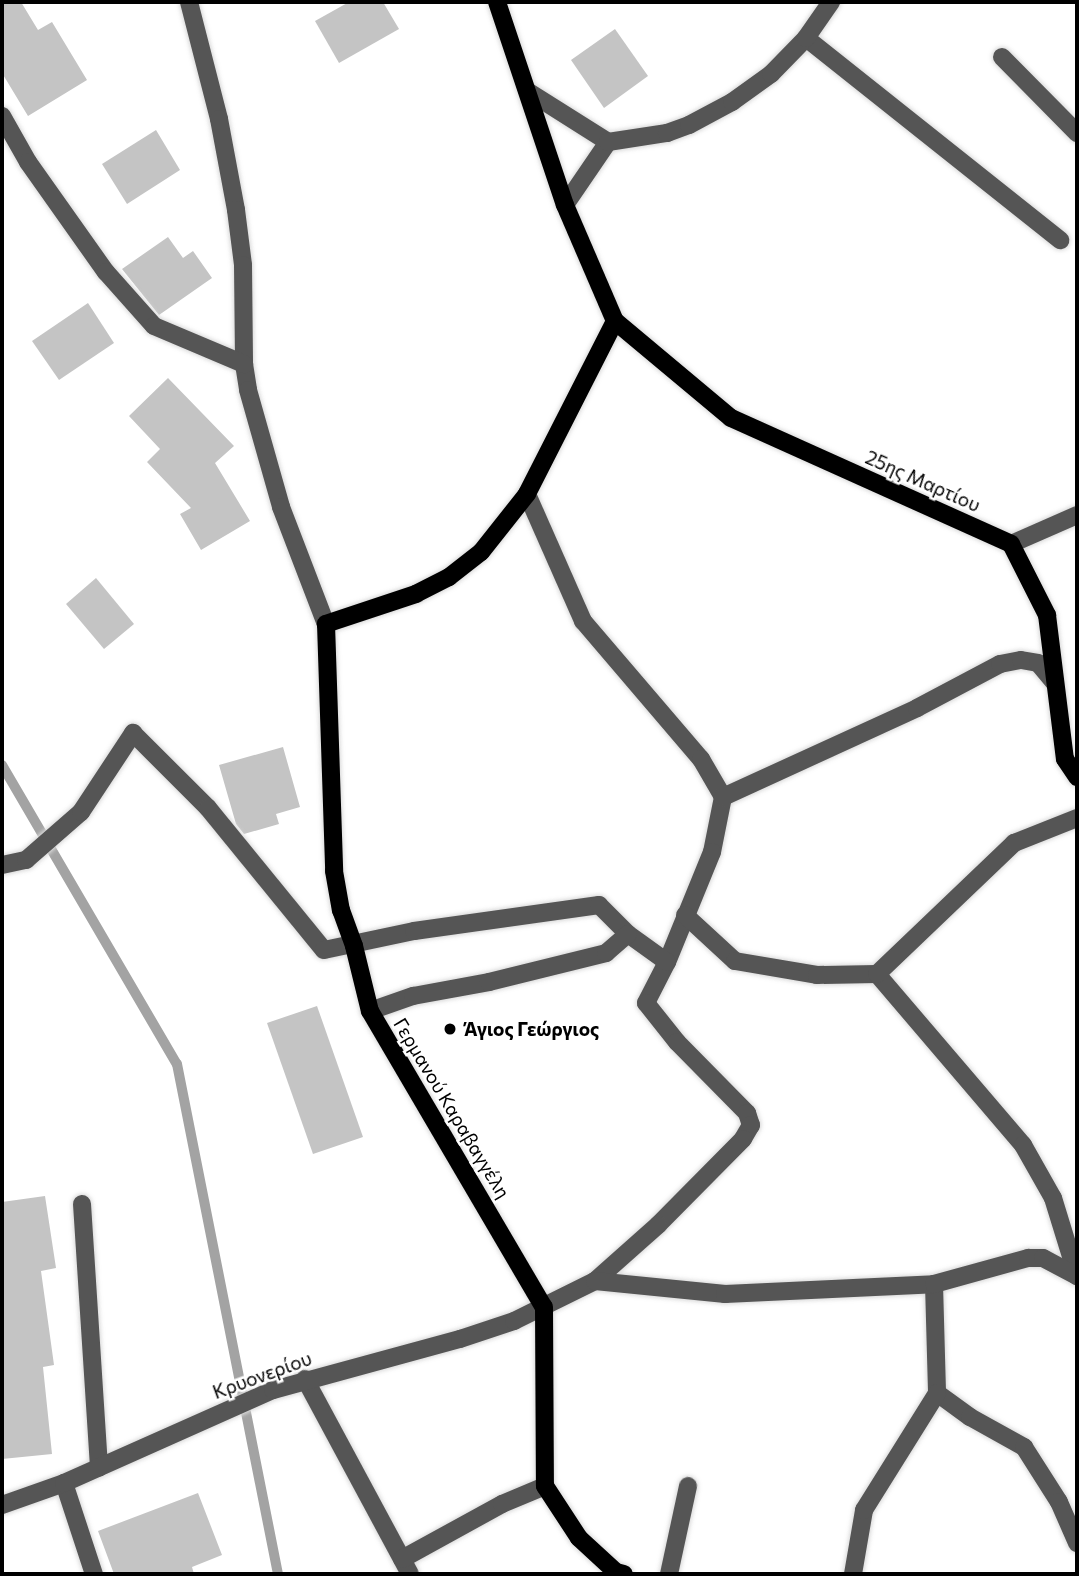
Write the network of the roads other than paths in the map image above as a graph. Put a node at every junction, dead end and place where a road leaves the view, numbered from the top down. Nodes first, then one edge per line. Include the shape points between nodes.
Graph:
1 (189, 2) edge
2 (498, 2) edge
3 (831, 2) edge
4 (806, 38) junction
5 (1002, 57) dead end
6 (529, 92) junction
7 (2, 116) edge
8 (1077, 134) edge
9 (608, 142) junction
10 (565, 205) junction
11 (1060, 240) dead end
12 (615, 321) junction
13 (244, 364) junction
14 (527, 494) junction
15 (1077, 515) edge
16 (1011, 544) junction
17 (326, 624) junction
18 (1054, 682) junction
19 (1077, 777) edge
20 (723, 797) junction
21 (1077, 818) edge
22 (2, 865) edge
23 (685, 915) junction
24 (628, 934) junction
25 (354, 946) junction
26 (667, 962) junction
27 (877, 974) junction
28 (370, 1011) junction
29 (82, 1204) dead end
30 (1077, 1276) edge
31 (595, 1280) junction
32 (934, 1284) junction
33 (544, 1307) junction
34 (305, 1379) junction
35 (937, 1393) junction
36 (99, 1467) junction
37 (64, 1483) junction
38 (545, 1486) junction
39 (688, 1486) dead end
40 (2, 1505) edge
41 (1077, 1543) edge
42 (406, 1566) edge
43 (618, 1573) edge
44 (94, 1574) edge
45 (669, 1574) edge
46 (853, 1574) edge

1 - 13 street via 236,210 243,265
2 - 6 main road
3 - 4 street
4 - 9 street via 771,74 711,115 667,133
4 - 11 street
5 - 8 street
6 - 9 street
6 - 10 main road
7 - 13 street via 28,162 106,272 154,326
9 - 10 street
10 - 12 main road
12 - 14 main road
12 - 16 main road, 25ης Μαρτίου via 731,418
13 - 17 street via 281,507
14 - 17 main road via 481,552 449,577 416,594
14 - 20 street via 583,621 701,759
15 - 16 street
16 - 18 main road via 1047,615
17 - 25 main road, Γερμανού Καραβαγγέλη via 334,871
18 - 19 main road via 1065,759
18 - 20 street via 1038,663 1000,664 917,708
20 - 23 street via 712,852
21 - 27 street via 1014,843
22 - 25 street via 26,860 81,812 133,733 208,808 324,950
23 - 26 street
23 - 27 street via 735,961 817,975
24 - 25 street via 599,905 414,931
24 - 26 street
24 - 28 street via 606,953 413,996
25 - 28 main road, Γερμανού Καραβαγγέλη
26 - 31 street, Κρυονερίου via 646,1003 677,1042 747,1113 751,1125 743,1139 659,1225
27 - 30 street via 1023,1145 1053,1198
28 - 33 main road, Γερμανού Καραβαγγέλη
29 - 36 street
30 - 32 street via 1043,1258 1028,1258
31 - 32 street via 725,1294
31 - 33 street, Κρυονερίου
32 - 35 street
33 - 34 street, Κρυονερίου via 460,1339
33 - 38 main road
34 - 36 street, Κρυονερίου
34 - 42 street
35 - 41 street via 1024,1447 1059,1502
35 - 46 street via 864,1510
36 - 37 street, Κρυονερίου
37 - 40 street, Κρυονερίου
37 - 44 street
38 - 42 street via 502,1504
38 - 43 main road via 579,1538
39 - 45 street

